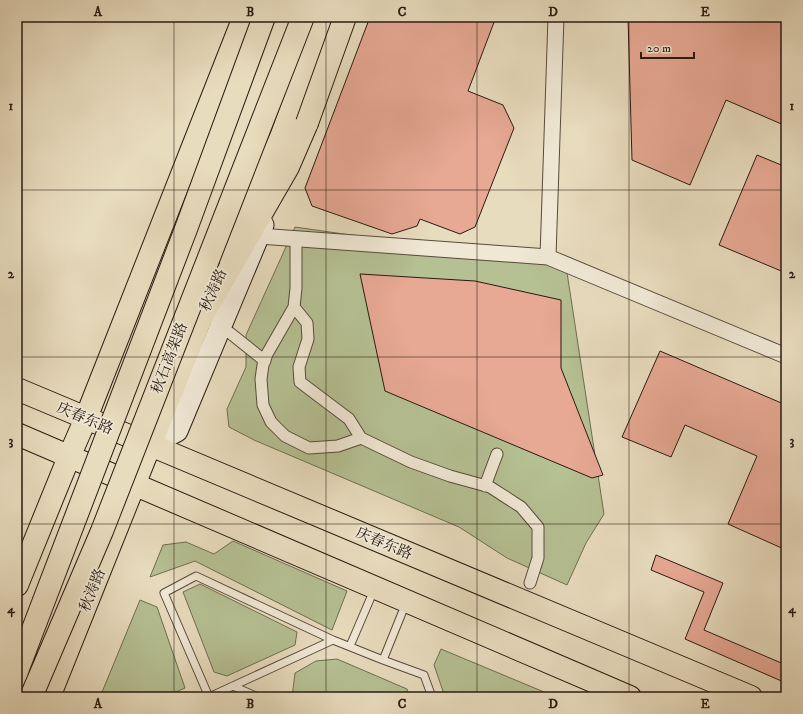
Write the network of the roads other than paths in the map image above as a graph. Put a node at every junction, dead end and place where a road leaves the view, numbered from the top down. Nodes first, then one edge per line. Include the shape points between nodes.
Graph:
1 (244, 17) edge
2 (264, 17) edge
3 (302, 17) edge
4 (325, 17) edge
5 (346, 17) edge
6 (556, 17) edge
7 (258, 236) junction
8 (296, 239) junction
9 (548, 257) junction
10 (294, 306) junction
11 (198, 325) junction
12 (230, 333) dead end
13 (786, 356) edge
14 (265, 361) junction
15 (17, 389) edge
16 (86, 418) junction
17 (17, 434) edge
18 (361, 438) junction
19 (150, 445) junction
20 (497, 454) dead end
21 (69, 457) junction
22 (134, 485) junction
23 (485, 486) junction
24 (530, 583) dead end
25 (17, 585) edge
26 (375, 588) junction
27 (407, 602) junction
28 (333, 640) junction
29 (350, 646) junction
30 (383, 660) junction
31 (17, 671) edge
32 (233, 686) junction
33 (31, 697) edge
34 (49, 697) edge
35 (209, 697) edge
36 (258, 697) edge
37 (432, 697) edge
38 (630, 697) edge
39 (751, 697) edge

1 - 16 main road
2 - 31 main road, 秋石高架路, bridge
3 - 33 main road, 秋石高架路, bridge via 102,531
4 - 11 main road, 秋涛路 via 281,137
5 - 7 main road
5 - 11 main road, bridge via 288,167
6 - 9 street
7 - 8 street
7 - 19 main road via 176,431
8 - 9 street
8 - 10 street
9 - 13 street
10 - 14 street
10 - 18 street via 307,323 308,340 299,367 300,382 349,419
11 - 19 main road, 秋涛路
12 - 14 street
14 - 18 street via 261,379 263,405 271,422 285,436 309,448 338,446
15 - 16 main road, 庆春东路
16 - 19 main road, 庆春东路
16 - 21 main road
17 - 21 main road
18 - 23 street via 411,462
19 - 22 main road, 秋涛路
19 - 39 main road, 庆春东路
20 - 23 street
21 - 22 main road
21 - 25 main road
22 - 26 main road
22 - 34 main road, 秋涛路
23 - 24 street via 521,507 538,527 538,558
26 - 27 main road
26 - 29 lane
27 - 30 lane
27 - 38 main road
28 - 29 lane
28 - 32 lane
28 - 35 lane via 196,576 164,593
29 - 30 lane
30 - 37 lane via 424,675
32 - 35 lane
32 - 36 lane

